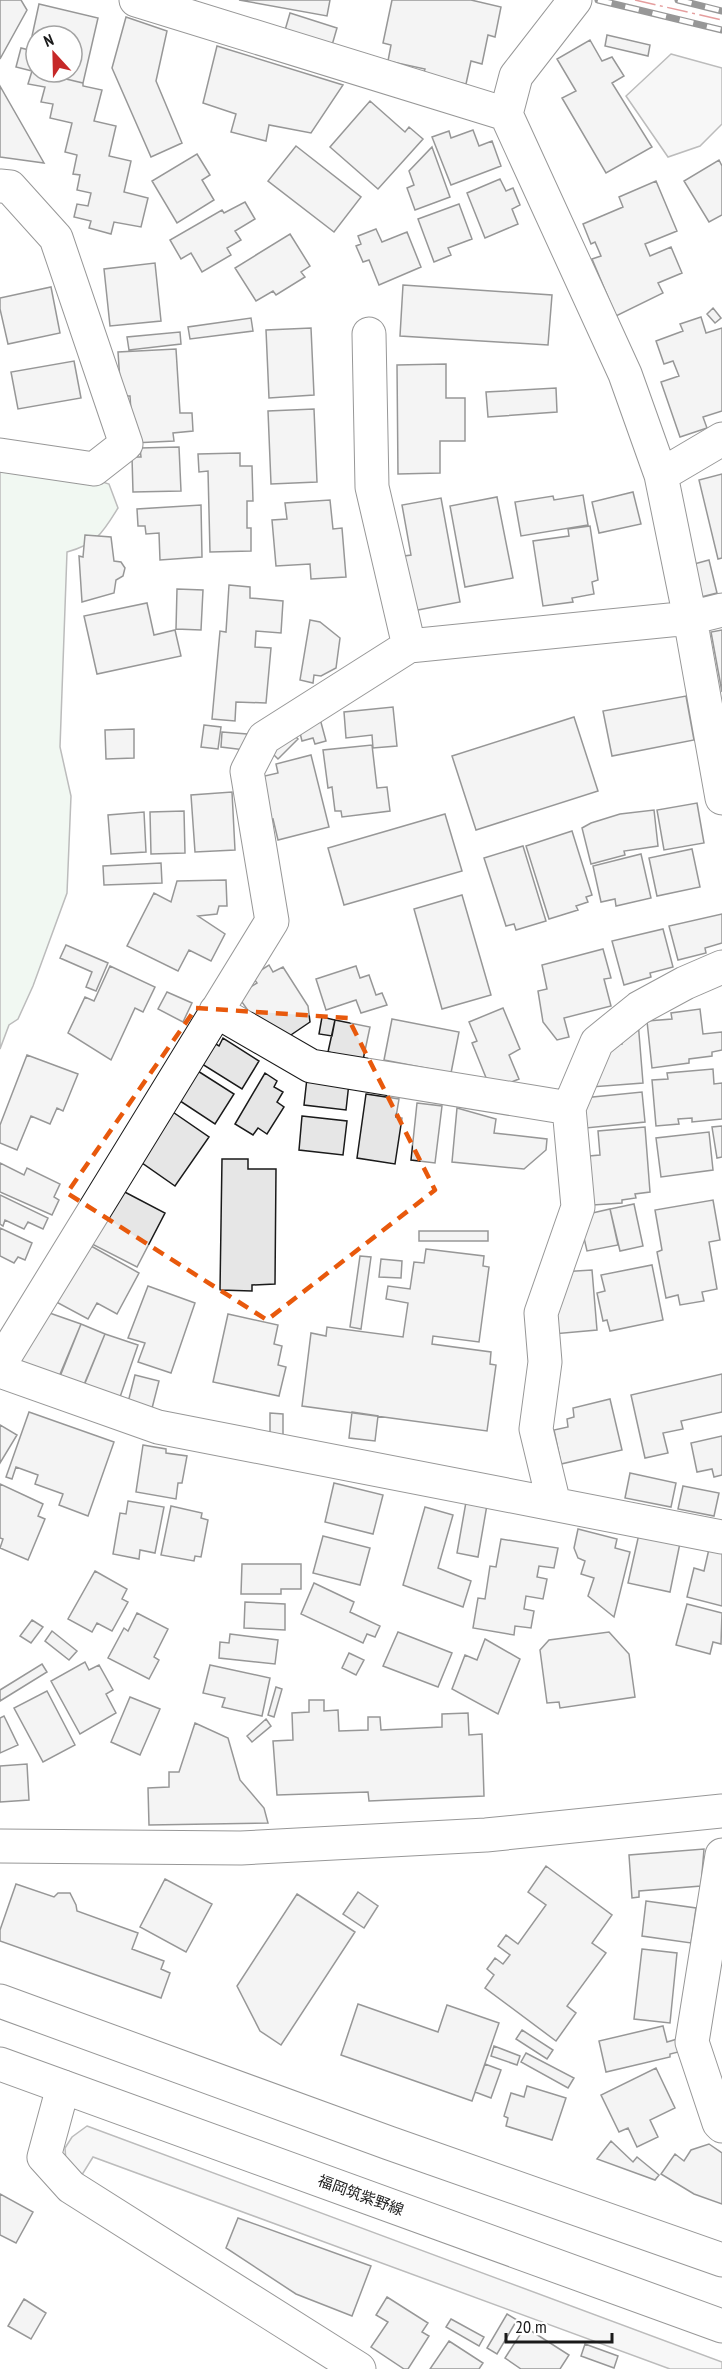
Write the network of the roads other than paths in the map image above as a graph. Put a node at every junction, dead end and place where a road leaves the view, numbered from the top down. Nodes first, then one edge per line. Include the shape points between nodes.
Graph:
1 (136, 0) edge
2 (575, 0) edge
3 (506, 114) junction
4 (0, 186) edge
5 (369, 334) dead end
6 (722, 439) edge
7 (0, 455) edge
8 (661, 475) junction
9 (722, 610) edge
10 (690, 618) junction
11 (409, 646) junction
12 (722, 798) edge
13 (722, 967) edge
14 (216, 1011) junction
15 (568, 1108) junction
16 (0, 1364) edge
17 (0, 1371) edge
18 (554, 1504) junction
19 (722, 1538) edge
20 (722, 1811) edge
21 (0, 1846) edge
22 (722, 1855) edge
23 (0, 2001) edge
24 (0, 2064) edge
25 (63, 2087) junction
26 (722, 2127) edge
27 (722, 2260) edge
28 (722, 2326) edge
29 (359, 2369) edge

1 - 3 street
2 - 3 street via 516,76
3 - 8 street via 625,374
4 - 7 street via 10,187 56,238 126,444 94,469
5 - 11 street via 372,488
6 - 8 street
8 - 10 street
9 - 10 street
10 - 11 street
10 - 12 street
11 - 14 street via 264,738 247,771 272,921
13 - 15 street via 639,1008 597,1042
14 - 15 street via 311,1066
14 - 16 street
15 - 18 street via 578,1207 541,1313 545,1362 536,1429
17 - 18 street via 158,1427
18 - 19 street
20 - 21 street via 486,1835 241,1848
22 - 26 street via 692,2042
23 - 27 street
24 - 25 street, 福岡筑紫野線
25 - 28 street, 福岡筑紫野線
25 - 29 street via 44,2157 71,2187

